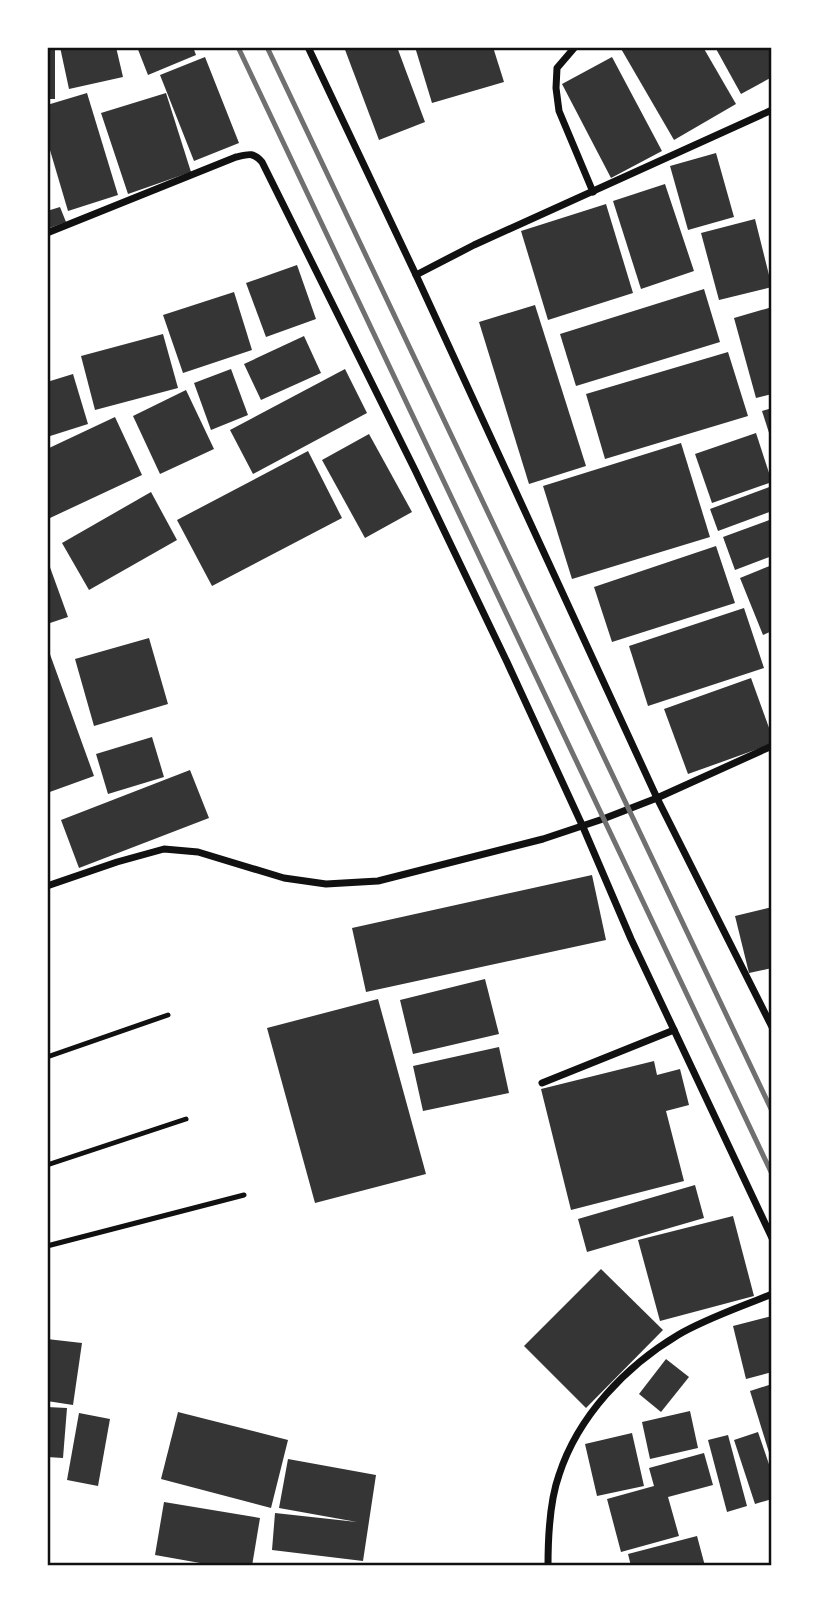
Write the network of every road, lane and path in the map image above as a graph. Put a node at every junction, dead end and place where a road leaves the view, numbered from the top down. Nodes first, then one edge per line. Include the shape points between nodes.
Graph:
1 (308, 47) edge
2 (575, 47) edge
3 (772, 110) edge
4 (593, 192) junction
5 (47, 233) edge
6 (416, 275) junction
7 (772, 746) edge
8 (657, 798) junction
9 (583, 827) junction
10 (47, 886) edge
11 (772, 1007) edge
12 (763, 1009) junction
13 (168, 1015) dead end
14 (772, 1027) edge
15 (674, 1030) junction
16 (47, 1058) edge
17 (542, 1083) dead end
18 (186, 1119) dead end
19 (47, 1166) edge
20 (244, 1195) dead end
21 (772, 1238) edge
22 (47, 1246) edge
23 (772, 1294) edge
24 (548, 1566) edge

1 - 6 street
2 - 4 street via 557,68 556,88 559,111
3 - 4 street
4 - 6 street
5 - 9 street via 236,157 256,155 415,470
6 - 8 street
7 - 8 street
8 - 9 street
8 - 12 street
9 - 10 street via 378,881 326,884 198,852 164,849
9 - 15 street
11 - 12 street
12 - 14 street
13 - 16 lane
15 - 17 street
15 - 21 street
18 - 19 lane
20 - 22 lane
23 - 24 street via 679,1334 642,1360 600,1400 570,1446 558,1477

